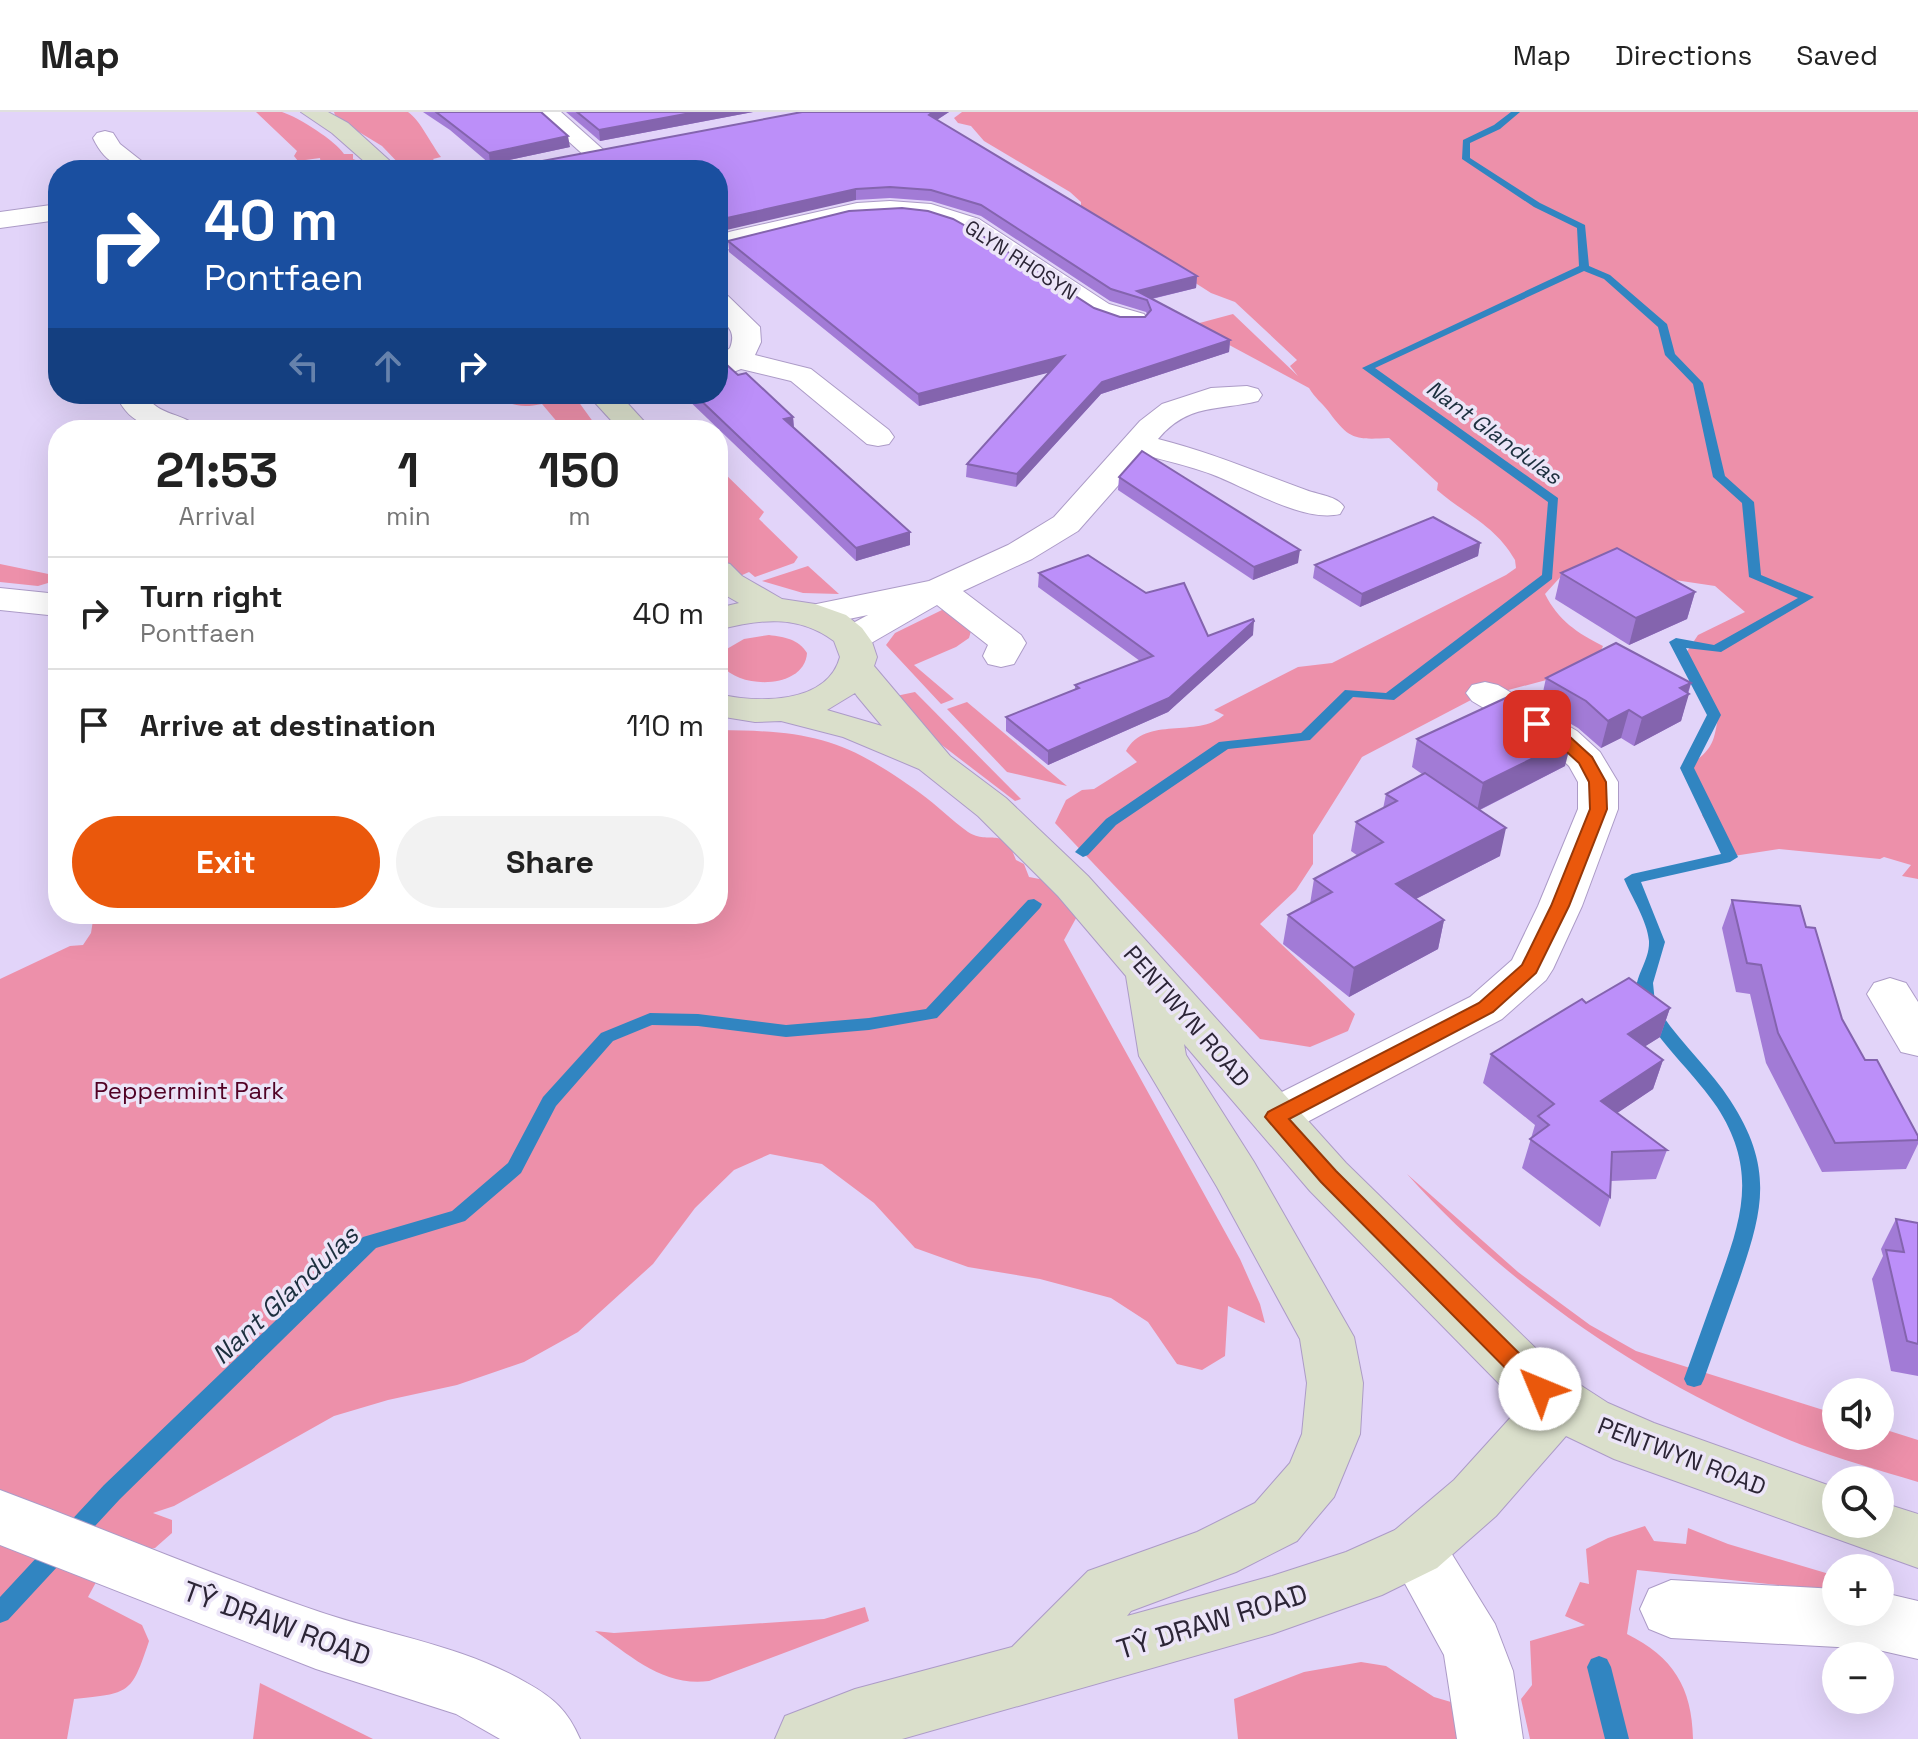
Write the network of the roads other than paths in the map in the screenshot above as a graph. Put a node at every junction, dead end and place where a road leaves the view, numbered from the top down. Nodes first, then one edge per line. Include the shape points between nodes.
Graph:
1 (312, 112) edge
2 (547, 112) edge
3 (105, 138) dead end
4 (564, 159) edge
5 (127, 160) edge
6 (377, 160) edge
7 (48, 217) edge
8 (0, 220) edge
9 (728, 241) edge
10 (728, 312) edge
11 (1134, 320) edge
12 (728, 363) edge
13 (728, 364) edge
14 (1247, 395) dead end
15 (135, 404) edge
16 (615, 404) edge
17 (159, 420) edge
18 (629, 420) edge
19 (878, 437) dead end
20 (1138, 444) junction
21 (1328, 507) dead end
22 (728, 581) edge
23 (939, 589) junction
24 (0, 599) edge
25 (48, 604) edge
26 (773, 609) junction
27 (815, 615) junction
28 (728, 616) edge
29 (854, 652) junction
30 (1001, 656) dead end
31 (1485, 693) dead end
32 (728, 707) edge
33 (780, 710) junction
34 (936, 764) junction
35 (1148, 971) junction
36 (1890, 994) dead end
37 (1918, 1040) edge
38 (1275, 1117) junction
39 (1559, 1404) junction
40 (1822, 1509) edge
41 (15, 1523) edge
42 (1894, 1533) edge
43 (1918, 1541) edge
44 (1416, 1549) junction
45 (1671, 1609) dead end
46 (1918, 1630) edge
47 (1028, 1675) junction
48 (547, 1739) edge
49 (808, 1739) edge
50 (1490, 1739) edge

1 - 6 street
2 - 4 street via 603,151
3 - 5 street
7 - 8 street
9 - 11 street, GLYN RHOSYN via 857,211 931,212 970,224 1099,310
10 - 12 street via 748,332 744,352
13 - 19 street via 801,375
14 - 20 street via 1211,397 1173,410
15 - 17 street
16 - 18 street
20 - 21 street via 1195,458 1299,502
20 - 23 street via 1066,524
22 - 26 street
23 - 27 street
23 - 29 street
23 - 30 street via 1008,643
24 - 25 street
26 - 27 street
26 - 28 street
27 - 29 street via 837,624
29 - 33 street via 853,675 831,694
29 - 34 street, PENTWYN ROAD via 897,721
31 - 38 street via 1563,739 1586,760 1598,782 1598,809 1530,969 1486,1008
32 - 33 street
33 - 34 street, PENTWYN ROAD via 857,729
34 - 35 street, PENTWYN ROAD via 1030,844
35 - 38 street, PENTWYN ROAD
35 - 47 street via 1163,1056 1327,1337 1335,1383 1331,1434 1313,1479 1276,1522 1215,1553 1110,1591
36 - 37 street
38 - 39 street, PENTWYN ROAD via 1328,1177
39 - 40 street, PENTWYN ROAD via 1634,1441
39 - 44 street, TŶ DRAW ROAD via 1484,1490
41 - 48 street, TŶ DRAW ROAD via 333,1646 483,1693 536,1725
42 - 43 street
44 - 47 street, TŶ DRAW ROAD via 1272,1605
44 - 50 street via 1473,1645
45 - 46 street via 1874,1620
47 - 49 street, TŶ DRAW ROAD via 855,1721

